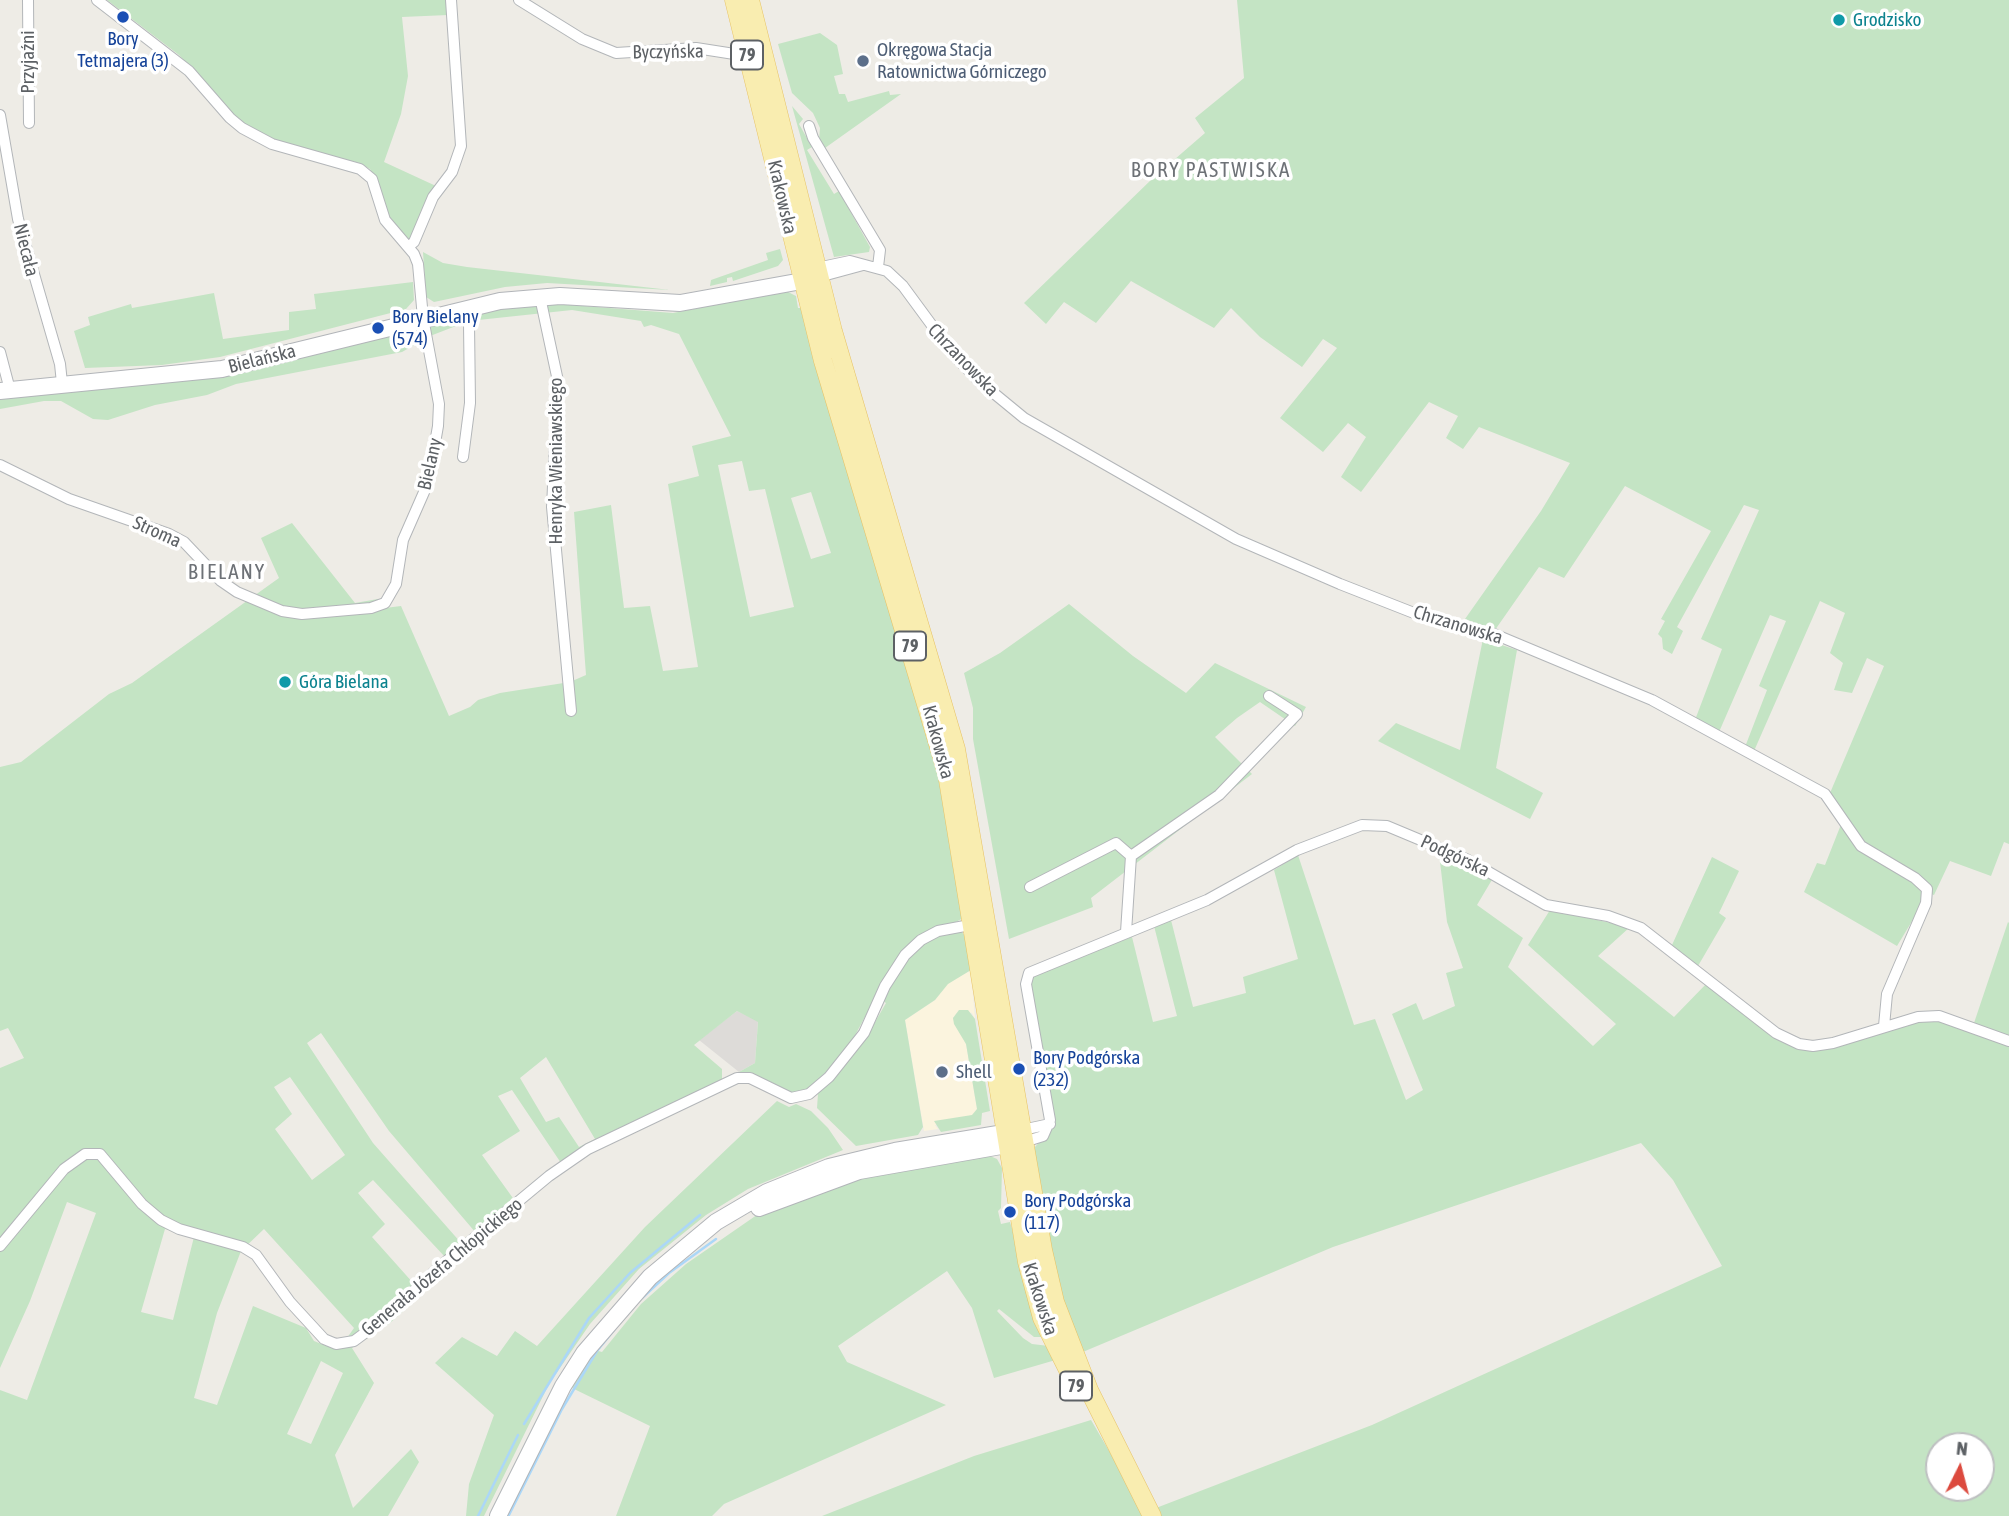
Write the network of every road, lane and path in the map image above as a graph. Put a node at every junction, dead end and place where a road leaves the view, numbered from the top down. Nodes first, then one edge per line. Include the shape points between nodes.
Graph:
1 (28, 0) edge
2 (97, 0) edge
3 (451, 0) edge
4 (519, 0) edge
5 (734, 0) edge
6 (750, 0) edge
7 (747, 56) junction
8 (0, 115) edge
9 (29, 123) dead end
10 (809, 126) dead end
11 (408, 247) junction
12 (878, 267) junction
13 (809, 275) junction
14 (540, 297) junction
15 (465, 307) junction
16 (423, 318) junction
17 (0, 352) edge
18 (69, 382) junction
19 (5, 390) edge
20 (463, 457) dead end
21 (0, 466) edge
22 (385, 603) joint
23 (1269, 695) dead end
24 (571, 711) dead end
25 (1130, 856) junction
26 (1030, 887) dead end
27 (971, 925) junction
28 (1126, 932) junction
29 (1884, 1026) junction
30 (2009, 1041) edge
31 (1000, 1106) junction
32 (984, 1136) junction
33 (1014, 1137) junction
34 (692, 1242) junction
35 (0, 1246) edge
36 (498, 1516) edge
37 (1152, 1516) edge

1 - 9 street, Przyjaźni
2 - 11 street, Bielany via 188,71 242,128 272,144 367,173 386,220
3 - 11 street via 461,146 452,172 433,197
4 - 7 street, Byczyńska via 582,39 616,53 696,48
5 - 7 main road, Krakowska / 79
6 - 13 main road, Krakowska / 79
7 - 13 main road, Krakowska / 79
8 - 18 street, Niecała via 18,219
10 - 12 street via 877,243 882,257
11 - 16 street, Bielany via 418,264
12 - 13 street, Chrzanowska via 865,264
12 - 29 street, Chrzanowska via 899,281 961,363 1024,418 1224,532 1340,584 1419,615 1494,634 1652,700 1825,794 1861,846 1927,889 1926,903 1887,994
13 - 14 main road, Bielańska via 673,304
13 - 27 main road, Krakowska / 79 via 835,405 940,747
13 - 33 main road, Krakowska / 79 via 956,749
14 - 15 main road, Bielańska
14 - 24 street, Henryka Wieniawskiego via 558,381 552,506
15 - 16 main road, Bielańska
15 - 20 street via 470,403
16 - 18 main road, Bielańska via 222,369
16 - 22 street, Bielany via 439,404 438,426 428,483 403,540 397,584
17 - 19 street
18 - 19 main road, Bielańska
21 - 22 street, Stroma via 69,499 169,534 184,542 237,592 282,611 312,614
23 - 25 street via 1297,714 1219,795
25 - 26 street via 1116,843
25 - 28 street
27 - 31 main road, Krakowska / 79
27 - 35 street, Generała Józefa Chłopickiego via 939,931 905,955 863,1033 813,1091 798,1099 750,1078 737,1078 588,1149 549,1176 354,1341 329,1342 314,1330 256,1255 161,1220 100,1154 85,1154 64,1169
28 - 29 street, Podgórska via 1207,900 1323,838 1374,824 1466,859 1546,905 1608,916 1642,928 1787,1040 1813,1046
28 - 33 street, Podgórska via 1029,973 1026,984 1050,1124
29 - 30 street, Podgórska via 1939,1016
31 - 32 main road
31 - 33 main road, Krakowska / 79
32 - 33 main road
32 - 34 main road via 818,1170 741,1207
33 - 34 main road via 859,1171 771,1202
33 - 37 main road, Krakowska / 79 via 1061,1322
34 - 36 main road via 627,1300 584,1353

